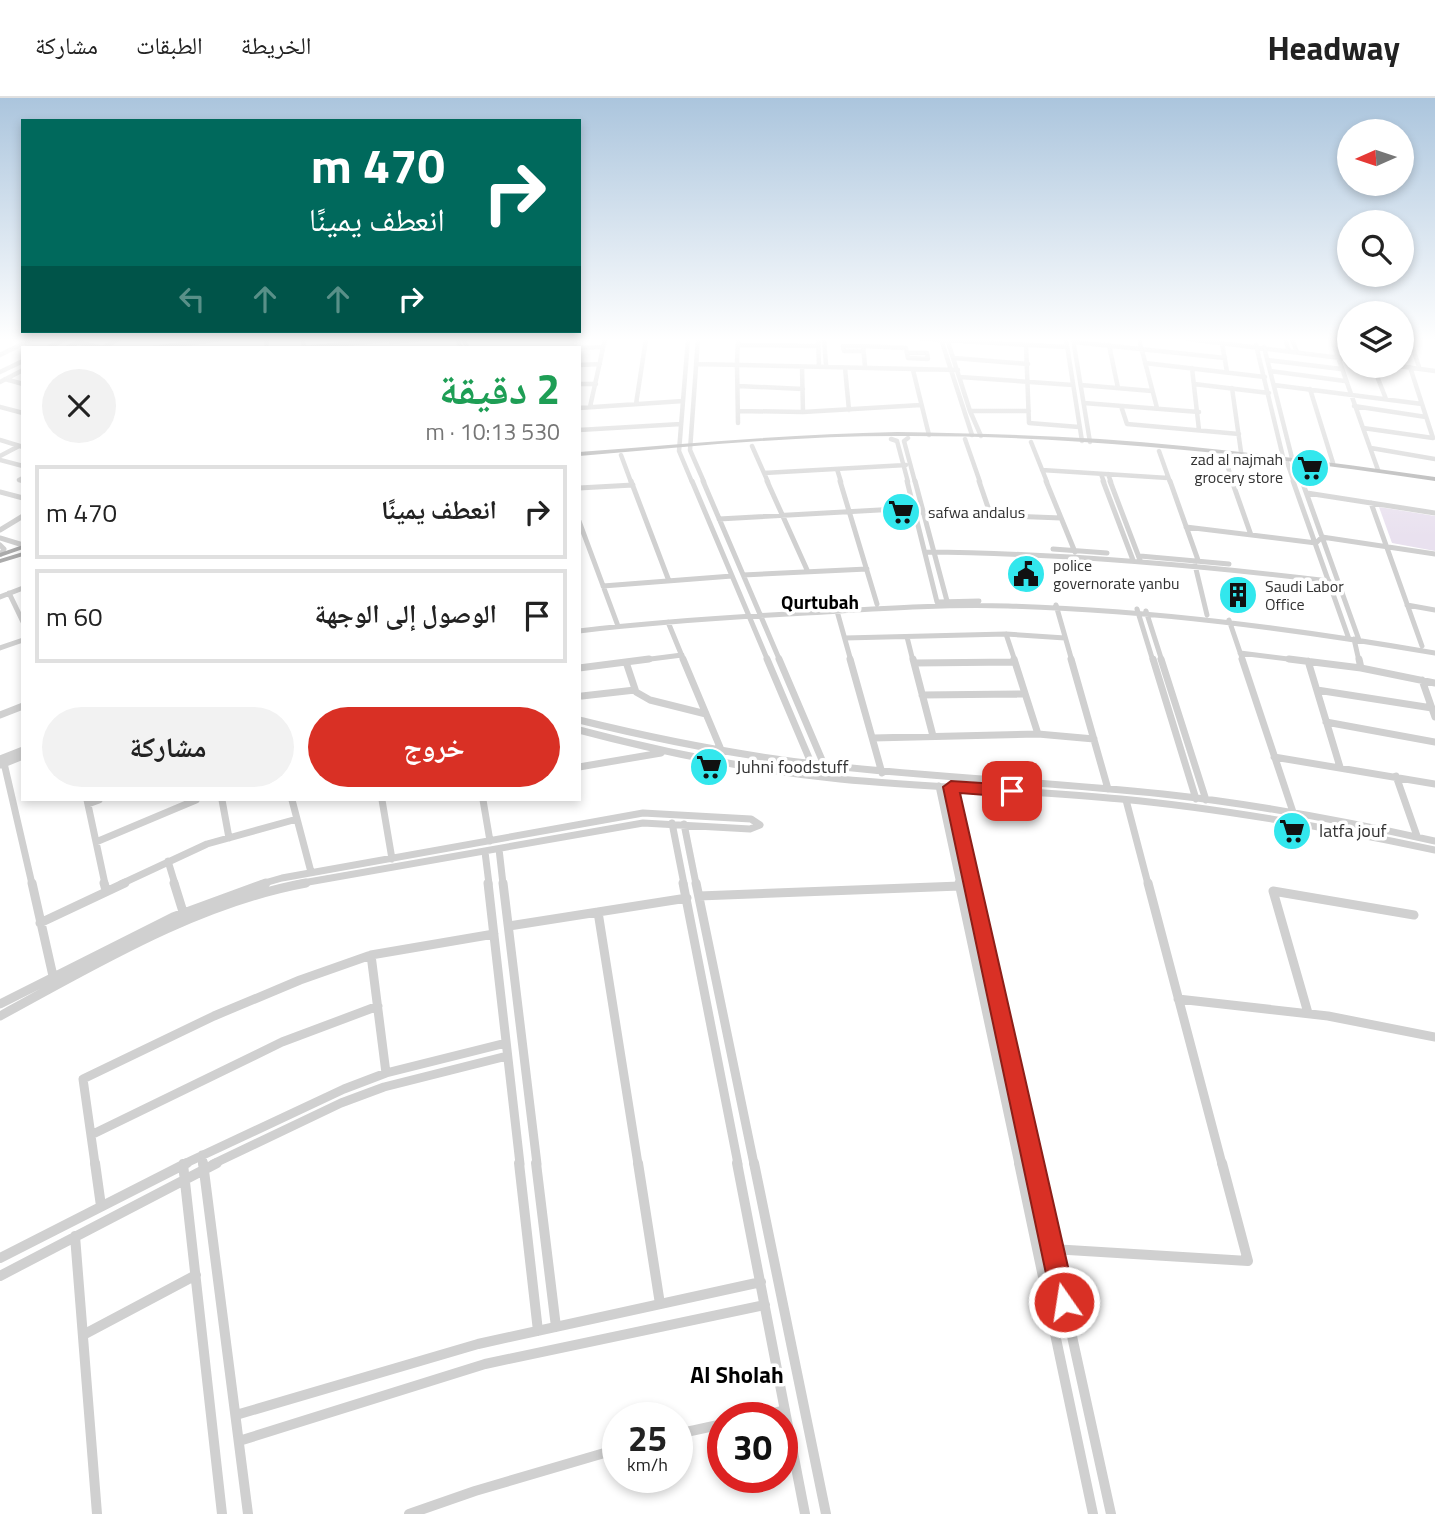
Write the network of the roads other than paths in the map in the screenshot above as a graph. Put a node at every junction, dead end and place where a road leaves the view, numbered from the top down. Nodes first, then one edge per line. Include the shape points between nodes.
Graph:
1 (619, 405) edge
2 (683, 405) edge
3 (693, 405) edge
4 (738, 405) edge
5 (803, 405) edge
6 (849, 405) edge
7 (920, 405) edge
8 (921, 405) edge
9 (962, 405) edge
10 (968, 405) edge
11 (1029, 405) edge
12 (1076, 405) edge
13 (1084, 405) edge
14 (1110, 405) edge
15 (1156, 405) edge
16 (1198, 405) edge
17 (1235, 405) edge
18 (1273, 405) edge
19 (1278, 405) edge
20 (1315, 405) edge
21 (1422, 405) edge
22 (1121, 406) junction
23 (1354, 406) joint
24 (0, 407) edge
25 (590, 407) joint
26 (581, 408) edge
27 (1157, 408) junction
28 (849, 410) junction
29 (738, 411) junction
30 (803, 411) junction
31 (970, 411) junction
32 (1029, 411) junction
33 (21, 412) edge
34 (1199, 412) junction
35 (1426, 417) junction
36 (738, 423) dead end
37 (681, 424) junction
38 (1079, 427) junction
39 (1363, 428) junction
40 (581, 430) edge
41 (1199, 430) junction
42 (1240, 434) junction
43 (929, 435) junction
44 (972, 435) junction
45 (981, 436) junction
46 (908, 438) junction
47 (891, 439) junction
48 (965, 439) junction
49 (0, 440) edge
50 (1082, 441) junction
51 (1031, 442) junction
52 (1090, 442) junction
53 (21, 446) edge
54 (752, 446) junction
55 (690, 448) junction
56 (680, 449) junction
57 (1371, 449) junction
58 (1158, 451) junction
59 (1241, 452) junction
60 (621, 455) junction
61 (581, 456) edge
62 (581, 456) edge
63 (1224, 456) junction
64 (0, 458) edge
65 (1435, 459) edge
66 (1290, 460) junction
67 (1333, 463) junction
68 (21, 465) edge
69 (907, 465) junction
70 (837, 469) junction
71 (1042, 470) junction
72 (1378, 471) junction
73 (764, 473) junction
74 (1105, 474) junction
75 (1168, 478) junction
76 (1435, 482) edge
77 (633, 485) junction
78 (581, 488) edge
79 (0, 492) edge
80 (1307, 493) junction
81 (21, 497) edge
82 (1371, 503) junction
83 (915, 508) junction
84 (850, 512) junction
85 (923, 513) junction
86 (1435, 513) edge
87 (783, 515) junction
88 (991, 516) junction
89 (21, 517) edge
90 (1061, 518) junction
91 (719, 519) junction
92 (581, 526) edge
93 (1186, 527) junction
94 (0, 530) edge
95 (1251, 535) junction
96 (1322, 537) junction
97 (0, 538) edge
98 (1316, 542) junction
99 (0, 545) edge
100 (21, 545) edge
101 (1386, 545) junction
102 (21, 547) edge
103 (925, 549) junction
104 (932, 549) junction
105 (1075, 553) junction
106 (1435, 554) edge
107 (21, 555) edge
108 (0, 557) edge
109 (1136, 558) junction
110 (1197, 563) junction
111 (867, 569) junction
112 (808, 572) junction
113 (743, 575) junction
114 (732, 576) junction
115 (1328, 578) junction
116 (669, 581) junction
117 (603, 586) junction
118 (21, 589) edge
119 (9, 593) junction
120 (0, 597) edge
121 (947, 601) junction
122 (937, 602) junction
123 (877, 604) junction
124 (1056, 605) junction
125 (1407, 605) junction
126 (1435, 610) edge
127 (837, 611) junction
128 (1142, 611) junction
129 (759, 613) junction
130 (748, 614) junction
131 (1207, 615) junction
132 (21, 618) edge
133 (1229, 620) junction
134 (668, 622) junction
135 (617, 624) junction
136 (581, 629) edge
137 (1006, 634) junction
138 (906, 637) junction
139 (1353, 637) junction
140 (845, 638) junction
141 (1065, 638) junction
142 (21, 641) edge
143 (1422, 646) junction
144 (0, 648) edge
145 (1435, 651) edge
146 (1240, 653) junction
147 (682, 655) junction
148 (1308, 661) junction
149 (626, 662) junction
150 (1015, 662) junction
151 (914, 663) junction
152 (581, 668) edge
153 (1361, 668) junction
154 (1422, 680) junction
155 (1435, 683) edge
156 (635, 690) junction
157 (1317, 690) junction
158 (1025, 694) junction
159 (922, 695) junction
160 (582, 696) dead end
161 (21, 707) edge
162 (1432, 708) junction
163 (706, 714) junction
164 (0, 715) edge
165 (1435, 717) edge
166 (581, 720) edge
167 (1326, 722) junction
168 (581, 730) edge
169 (1038, 734) junction
170 (933, 736) junction
171 (873, 738) junction
172 (1094, 739) junction
173 (1435, 741) edge
174 (21, 751) edge
175 (667, 752) junction
176 (722, 752) junction
177 (21, 757) edge
178 (1274, 757) junction
179 (1, 762) edge
180 (812, 765) junction
181 (581, 767) edge
182 (825, 767) junction
183 (1340, 767) junction
184 (882, 773) junction
185 (1396, 776) junction
186 (1435, 785) edge
187 (939, 786) junction
188 (951, 787) junction
189 (1108, 789) junction
190 (21, 798) edge
191 (1196, 799) junction
192 (1126, 800) junction
193 (1206, 800) junction
194 (13, 801) junction
195 (194, 801) edge
196 (222, 801) edge
197 (292, 801) edge
198 (382, 801) edge
199 (483, 801) edge
200 (88, 802) edge
201 (1293, 812) junction
202 (297, 819) junction
203 (671, 823) junction
204 (684, 824) junction
205 (1417, 836) junction
206 (229, 838) junction
207 (490, 841) junction
208 (1435, 841) edge
209 (96, 842) junction
210 (499, 849) junction
211 (1435, 850) edge
212 (485, 852) junction
213 (392, 859) junction
214 (168, 861) junction
215 (311, 872) junction
216 (960, 886) junction
217 (106, 890) junction
218 (698, 896) junction
219 (687, 898) junction
220 (598, 912) junction
221 (184, 915) junction
222 (1414, 915) dead end
223 (40, 923) junction
224 (509, 926) junction
225 (494, 934) junction
226 (371, 955) junction
227 (53, 976) junction
228 (1178, 999) junction
229 (0, 1004) edge
230 (377, 1006) junction
231 (1308, 1013) junction
232 (0, 1016) edge
233 (1435, 1037) edge
234 (506, 1043) junction
235 (507, 1056) junction
236 (386, 1073) junction
237 (91, 1135) junction
238 (202, 1154) junction
239 (183, 1164) junction
240 (204, 1169) junction
241 (185, 1179) junction
242 (100, 1206) junction
243 (75, 1236) junction
244 (1052, 1248) junction
245 (0, 1258) edge
246 (196, 1275) junction
247 (0, 1276) edge
248 (761, 1283) junction
249 (660, 1304) junction
250 (765, 1305) junction
251 (556, 1327) junction
252 (538, 1331) junction
253 (83, 1335) junction
254 (783, 1402) edge
255 (236, 1415) junction
256 (239, 1441) junction
257 (602, 1454) edge
258 (798, 1474) edge
259 (97, 1514) edge
260 (222, 1514) edge
261 (248, 1514) edge
262 (409, 1514) edge
263 (806, 1514) edge
264 (826, 1514) edge
265 (1093, 1514) edge
266 (1111, 1514) edge

1 - 25 street
2 - 37 street
3 - 55 street
4 - 29 street
5 - 30 street
6 - 28 street
7 - 28 street
8 - 43 street
9 - 44 street
10 - 31 street
11 - 32 street
12 - 38 street
13 - 52 street
14 - 22 street
15 - 27 street
16 - 34 street
17 - 42 street
18 - 66 street
19 - 66 street
20 - 67 street
21 - 35 street
22 - 27 street
22 - 41 street via 1127,424
23 - 35 street
23 - 39 street
24 - 33 street
25 - 26 street
27 - 34 street
28 - 30 street
29 - 30 street
29 - 36 street
31 - 32 street
31 - 45 street
32 - 38 street via 1029,423
34 - 41 street
35 - 39 street via 1433,438
37 - 40 street
37 - 56 street
38 - 50 street
39 - 57 street
41 - 42 street
42 - 59 street
43 - 44 main road
43 - 55 main road via 817,437
44 - 45 main road
45 - 50 main road
46 - 47 main road
46 - 48 main road
46 - 69 street via 904,441
47 - 54 main road
47 - 69 street via 897,440
48 - 51 main road
48 - 88 street
49 - 53 street
50 - 52 main road
51 - 58 main road
51 - 71 street
52 - 59 main road
53 - 64 street
54 - 55 main road
54 - 73 street
55 - 56 main road
55 - 91 street
56 - 60 main road
56 - 61 main road
56 - 114 street
57 - 65 street
57 - 72 street
58 - 63 main road
58 - 75 street
59 - 66 main road
60 - 62 main road
60 - 77 street
63 - 66 main road
63 - 95 street
64 - 68 street
66 - 67 main road
66 - 76 main road
66 - 80 street
66 - 98 street
67 - 72 main road
69 - 70 street
69 - 83 street
69 - 85 street
70 - 73 street
70 - 84 street
71 - 74 street
71 - 90 street
72 - 76 main road
73 - 87 street
74 - 75 street
74 - 109 street
75 - 93 street
77 - 78 street
77 - 116 street
79 - 81 street
80 - 82 street
80 - 96 street
82 - 86 street
82 - 101 street
83 - 84 street
83 - 85 street
83 - 103 street
84 - 87 street
84 - 111 street
85 - 88 street
85 - 104 street
87 - 91 street
87 - 112 street
88 - 90 street
89 - 94 street
90 - 105 street
91 - 113 street
92 - 117 street
93 - 95 street
93 - 110 street
95 - 98 street
96 - 98 street
96 - 101 street
96 - 139 street
97 - 100 street
98 - 115 street
99 - 108 street via 4,549
101 - 106 street
101 - 125 street
102 - 108 main road
103 - 104 street
103 - 122 street
104 - 105 street
104 - 121 street
105 - 109 street
107 - 108 main road
109 - 110 street
110 - 115 street
110 - 131 street
111 - 112 street
111 - 123 street
112 - 113 street
113 - 129 street
114 - 116 street
114 - 130 street
115 - 139 street
116 - 117 street
117 - 135 street
118 - 119 street
119 - 120 street
119 - 132 street
121 - 122 street
121 - 124 street
122 - 123 street
123 - 129 street
124 - 127 street
124 - 128 street
124 - 141 street
125 - 126 street
125 - 143 street
127 - 129 street
127 - 140 street
128 - 131 street
128 - 133 street
128 - 191 street
128 - 193 street
129 - 130 street
129 - 182 street
130 - 134 street
130 - 135 street
130 - 180 street
131 - 133 street
133 - 139 street
133 - 146 street
134 - 135 street
134 - 147 street
135 - 136 street
137 - 138 street
137 - 141 street
137 - 150 street
138 - 140 street
138 - 151 street
139 - 143 street
139 - 145 street
139 - 153 street
140 - 171 street
141 - 172 street
142 - 144 street
143 - 145 street
146 - 148 street
146 - 178 street
147 - 149 street
147 - 163 street
148 - 153 street
148 - 157 street
149 - 152 street
149 - 156 street
150 - 151 street
150 - 158 street
151 - 159 street
153 - 154 street
154 - 155 street
154 - 162 street
156 - 160 street
156 - 163 street via 650,700
157 - 162 street
157 - 167 street
158 - 159 street
158 - 169 street
159 - 170 street
161 - 164 street
162 - 165 street
163 - 176 street
166 - 176 street
167 - 173 street
167 - 183 street
168 - 175 street
169 - 170 street
169 - 172 street
170 - 171 street
171 - 184 street
172 - 189 street
174 - 179 street
175 - 181 street
175 - 187 street via 874,782
176 - 180 street
177 - 179 street
178 - 183 street
178 - 201 street
179 - 194 street
180 - 182 street
182 - 184 street
183 - 185 street
184 - 189 street
185 - 186 street
185 - 205 street
187 - 188 street
187 - 216 street
188 - 192 street
188 - 244 street
189 - 191 street
190 - 194 street
191 - 193 street
192 - 211 street via 1291,821
192 - 228 street
193 - 201 street
194 - 223 street
195 - 209 street
196 - 206 street
197 - 202 street
198 - 213 street
199 - 207 street
200 - 209 street
201 - 205 street
202 - 206 street
202 - 215 street
203 - 204 street
203 - 210 street via 606,828
203 - 219 street
204 - 207 street via 750,829 760,825 751,818 643,813
204 - 218 street
205 - 208 street
206 - 214 street
207 - 213 street
209 - 217 street
210 - 212 street
210 - 224 street
212 - 225 street
212 - 232 street via 256,895 131,947
213 - 215 street
214 - 217 street
214 - 221 street
215 - 221 street via 253,886
216 - 218 street
216 - 265 street
217 - 223 street
218 - 264 street
219 - 220 street
219 - 248 street
220 - 224 street
220 - 249 street
221 - 227 street
222 - 231 street via 1273,891
223 - 227 street
224 - 251 street
225 - 226 street
225 - 234 street
226 - 230 street
226 - 237 street via 214,1016 83,1079
227 - 229 street
228 - 231 street
228 - 244 street via 1248,1261
230 - 236 street
230 - 237 street via 282,1042
231 - 233 street
234 - 235 street
234 - 236 street
235 - 240 street via 384,1087 341,1103
235 - 252 street
236 - 238 street
237 - 242 street
238 - 239 street
238 - 240 street
239 - 241 street
239 - 242 street
240 - 241 street
240 - 255 street
241 - 243 street
241 - 246 street
242 - 245 street
243 - 247 street
243 - 253 street
244 - 266 street
246 - 253 street
246 - 260 street
248 - 249 street
248 - 250 street
249 - 251 street
250 - 254 street
250 - 256 street via 485,1364
251 - 252 street
252 - 255 street via 478,1344
253 - 259 street
255 - 256 street
256 - 261 street
257 - 262 street
258 - 263 street

